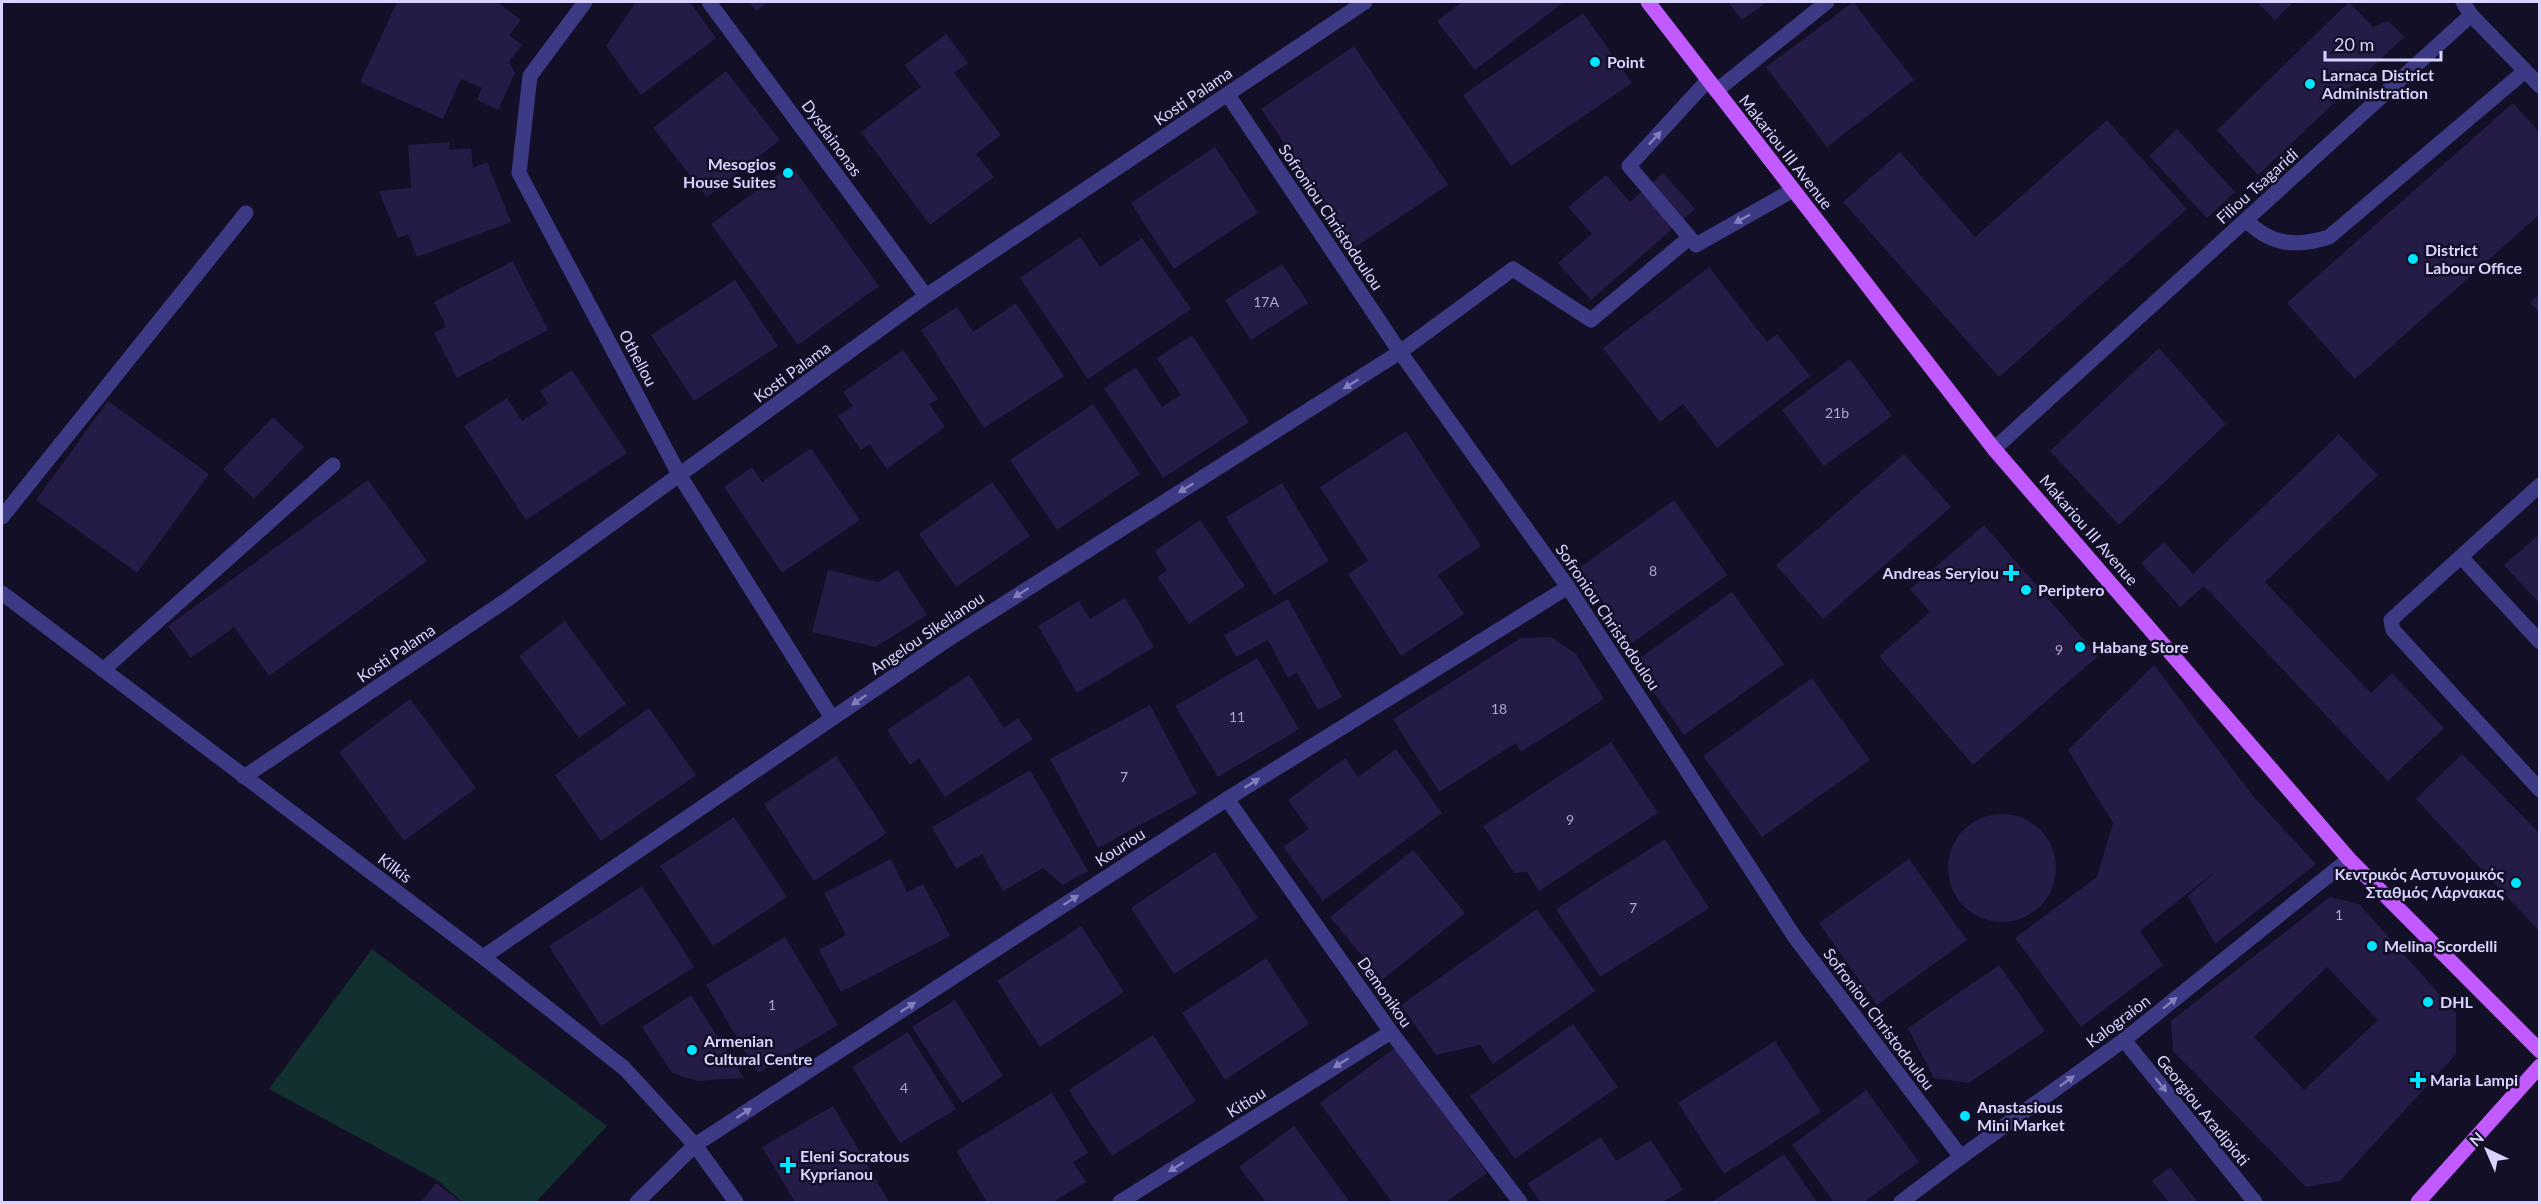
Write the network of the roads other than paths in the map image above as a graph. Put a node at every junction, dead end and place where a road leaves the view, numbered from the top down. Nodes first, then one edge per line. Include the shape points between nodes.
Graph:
1 (585, 2) edge
2 (709, 2) edge
3 (1365, 2) edge
4 (1648, 2) edge
5 (1827, 2) edge
6 (2463, 2) edge
7 (2472, 15) junction
8 (2525, 71) junction
9 (1712, 85) junction
10 (2540, 87) edge
11 (1228, 95) junction
12 (1793, 190) junction
13 (246, 213) dead end
14 (2246, 220) junction
15 (1689, 238) junction
16 (926, 296) junction
17 (1400, 352) junction
18 (1994, 449) junction
19 (333, 465) dead end
20 (680, 476) junction
21 (2540, 485) edge
22 (2, 517) edge
23 (2461, 557) junction
24 (1568, 587) junction
25 (2, 593) edge
26 (2540, 642) edge
27 (103, 670) junction
28 (832, 718) junction
29 (244, 777) junction
30 (2540, 790) edge
31 (1227, 799) junction
32 (2349, 859) junction
33 (483, 957) junction
34 (1391, 1032) junction
35 (2124, 1040) junction
36 (2540, 1051) edge
37 (2540, 1066) edge
38 (695, 1145) junction
39 (1960, 1157) junction
40 (637, 1203) edge
41 (736, 1203) edge
42 (1120, 1203) edge
43 (1520, 1203) edge
44 (1901, 1203) edge
45 (2255, 1203) edge
46 (2418, 1203) edge

1 - 20 street, Othellou via 530,76 519,173
2 - 16 street, Dysdainonas
3 - 11 street, Kosti Palama
4 - 9 main road, Makariou III Avenue
5 - 9 street
6 - 7 street
7 - 8 street
7 - 14 street, Filiou Tsagaridi
8 - 10 street
8 - 14 street via 2330,237 2308,244 2287,243 2260,234
9 - 12 main road, Makariou III Avenue
15 -> 9 street via 1629,166
11 - 16 street, Kosti Palama
11 - 17 street, Sofroniou Christodoulou
12 -> 15 street via 1696,245
12 - 18 main road, Makariou III Avenue
13 - 22 street
14 - 18 street, Filiou Tsagaridi
15 - 17 street, Angelou Sikelianou via 1591,320 1513,269
16 - 20 street, Kosti Palama
17 - 24 street, Sofroniou Christodoulou
17 -> 28 street, Angelou Sikelianou via 947,640
18 - 32 main road, Makariou III Avenue
19 - 27 street
20 - 28 street, Othellou
20 - 29 street, Kosti Palama via 508,599
21 - 23 street
23 - 26 street
23 - 30 street via 2398,612 2391,620 2393,630
31 -> 24 street, Kouriou
24 - 39 street, Sofroniou Christodoulou via 1794,936
25 - 27 street, Kilkis
27 - 29 street, Kilkis
28 - 33 street, Angelou Sikelianou
29 - 33 street, Kilkis
31 - 34 street, Demonikou
38 -> 31 street, Kouriou
35 -> 32 street, Kalograion
32 - 36 main road, Makariou III Avenue
33 - 38 street, Kilkis via 624,1068
34 -> 42 street, Kitiou
34 - 43 street, Demonikou
39 -> 35 street, Kalograion
35 -> 45 street, Georgiou Aradipioti
37 - 46 main road
38 - 40 street, Kouriou
38 - 41 street, Kilkis
39 - 44 street, Kalograion

